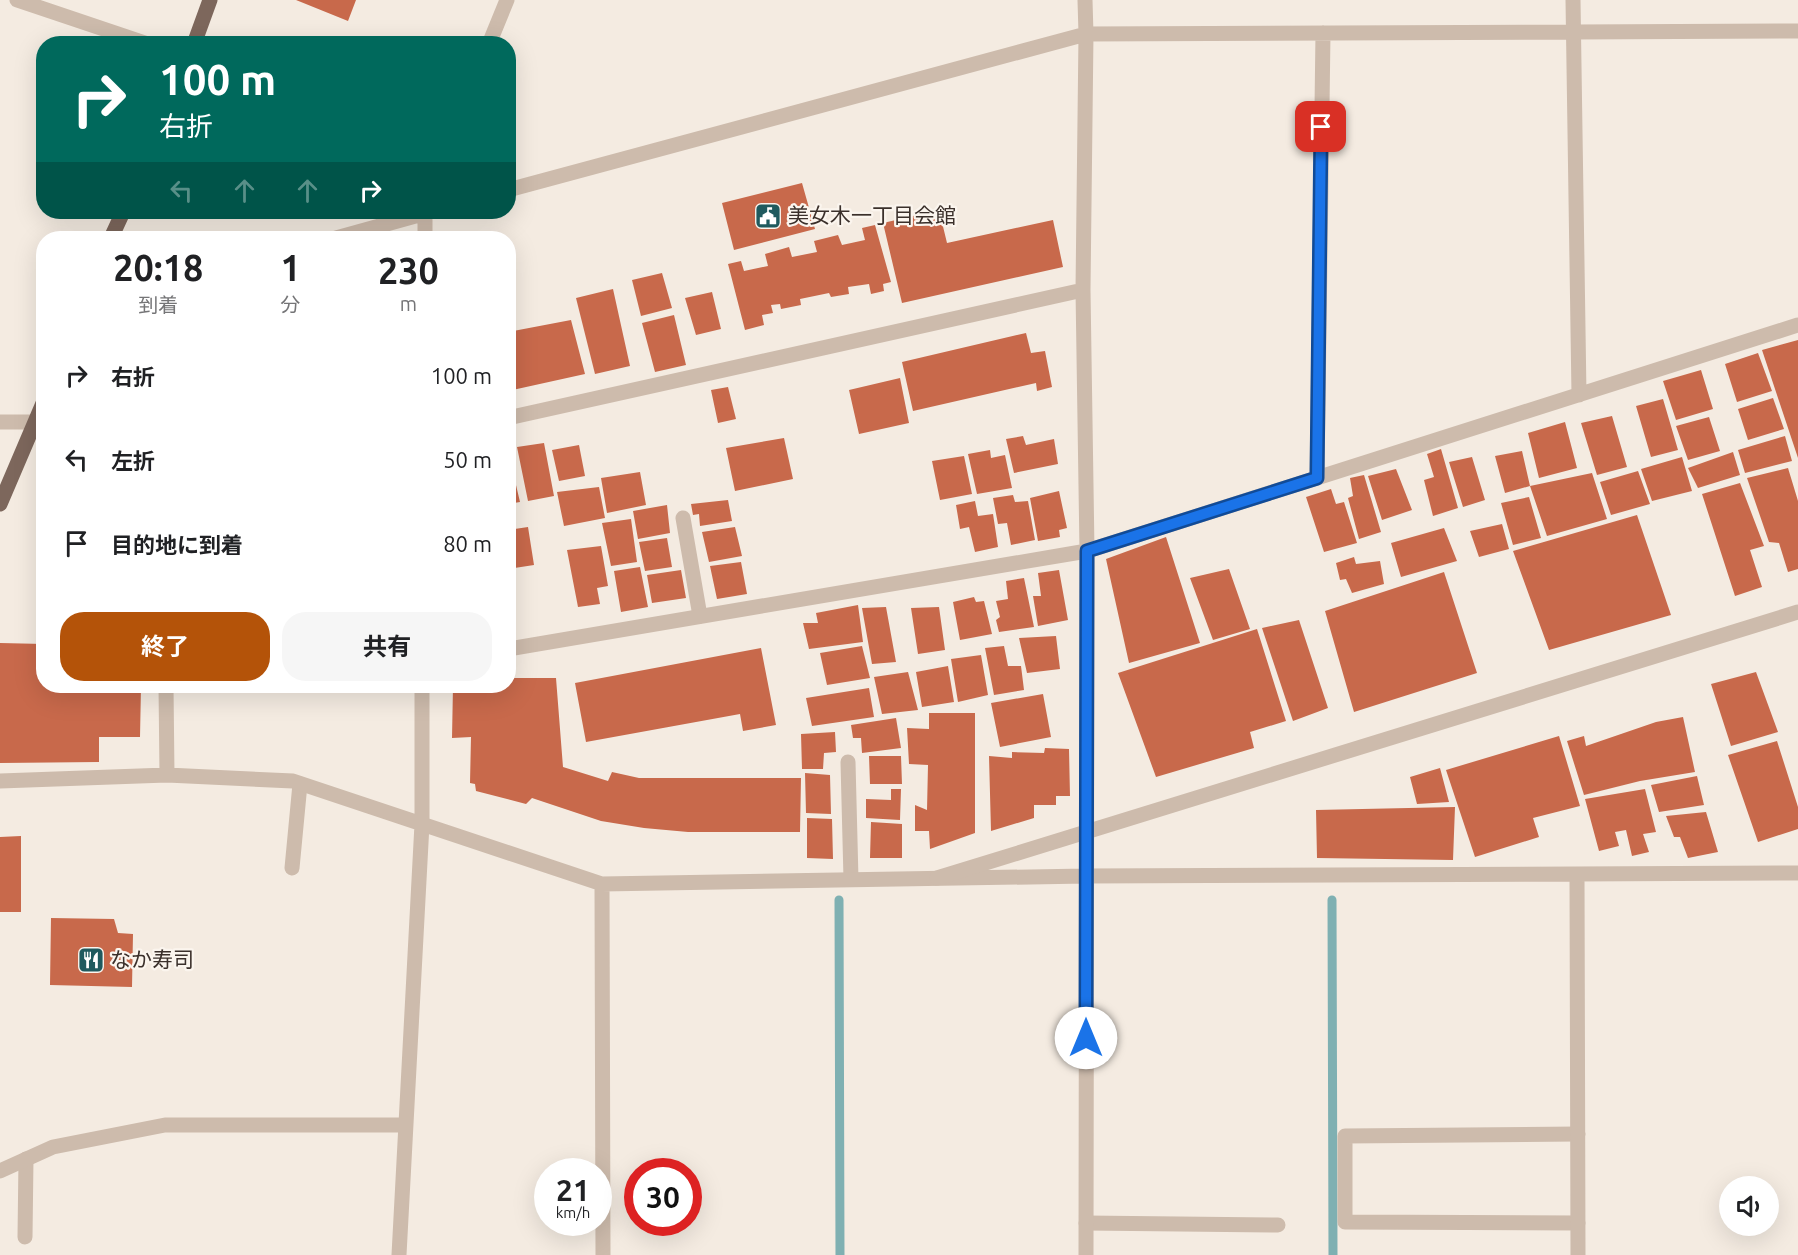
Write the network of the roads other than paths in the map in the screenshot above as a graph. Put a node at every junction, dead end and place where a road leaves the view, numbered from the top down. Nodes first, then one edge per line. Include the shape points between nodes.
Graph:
1 (17, 0) edge
2 (210, 0) edge
3 (507, 0) edge
4 (1085, 0) edge
5 (1573, 0) edge
6 (1798, 31) edge
7 (1574, 32) junction
8 (1323, 33) junction
9 (1086, 34) junction
10 (124, 36) edge
11 (197, 36) edge
12 (492, 36) edge
13 (516, 188) edge
14 (402, 219) edge
15 (360, 231) edge
16 (1083, 290) junction
17 (1798, 325) edge
18 (1579, 395) junction
19 (516, 416) edge
20 (0, 422) edge
21 (35, 422) joint
22 (1317, 478) junction
23 (0, 504) edge
24 (683, 518) dead end
25 (1087, 551) junction
26 (1798, 612) edge
27 (700, 616) junction
28 (516, 648) edge
29 (166, 693) edge
30 (422, 693) edge
31 (848, 762) dead end
32 (167, 776) junction
33 (0, 781) edge
34 (300, 784) junction
35 (422, 824) junction
36 (1086, 832) junction
37 (292, 868) dead end
38 (1798, 873) edge
39 (1577, 875) junction
40 (1086, 876) junction
41 (937, 878) junction
42 (851, 879) junction
43 (602, 884) junction
44 (406, 1125) junction
45 (1578, 1134) junction
46 (26, 1159) junction
47 (0, 1171) edge
48 (1086, 1223) junction
49 (1578, 1223) junction
50 (1278, 1225) dead end
51 (25, 1237) dead end
52 (399, 1255) edge
53 (603, 1255) edge
54 (1086, 1255) edge
55 (1578, 1255) edge

1 - 10 street
2 - 11 main road
3 - 12 street
4 - 9 street
5 - 7 street
6 - 7 street
7 - 8 street
7 - 18 street
8 - 9 street
8 - 22 street
9 - 13 street
9 - 16 street
14 - 15 street
16 - 19 street
16 - 25 street
17 - 18 street
18 - 22 street
20 - 21 street
21 - 23 main road
22 - 25 street
24 - 27 street
25 - 27 street
25 - 36 street
26 - 36 street
27 - 28 street
29 - 32 street
30 - 35 street
31 - 42 street
32 - 33 street
32 - 34 street
34 - 35 street
34 - 37 street
35 - 43 street
35 - 44 street
36 - 40 street
36 - 41 street
38 - 39 street
39 - 40 street
39 - 45 street
40 - 41 street
40 - 48 street
41 - 42 street
42 - 43 street
43 - 53 street
44 - 46 street via 165,1125 53,1147
44 - 52 street
45 - 49 street
45 - 49 street via 1345,1136 1345,1222
46 - 47 street
46 - 51 street
48 - 50 street
48 - 54 street
49 - 55 street

